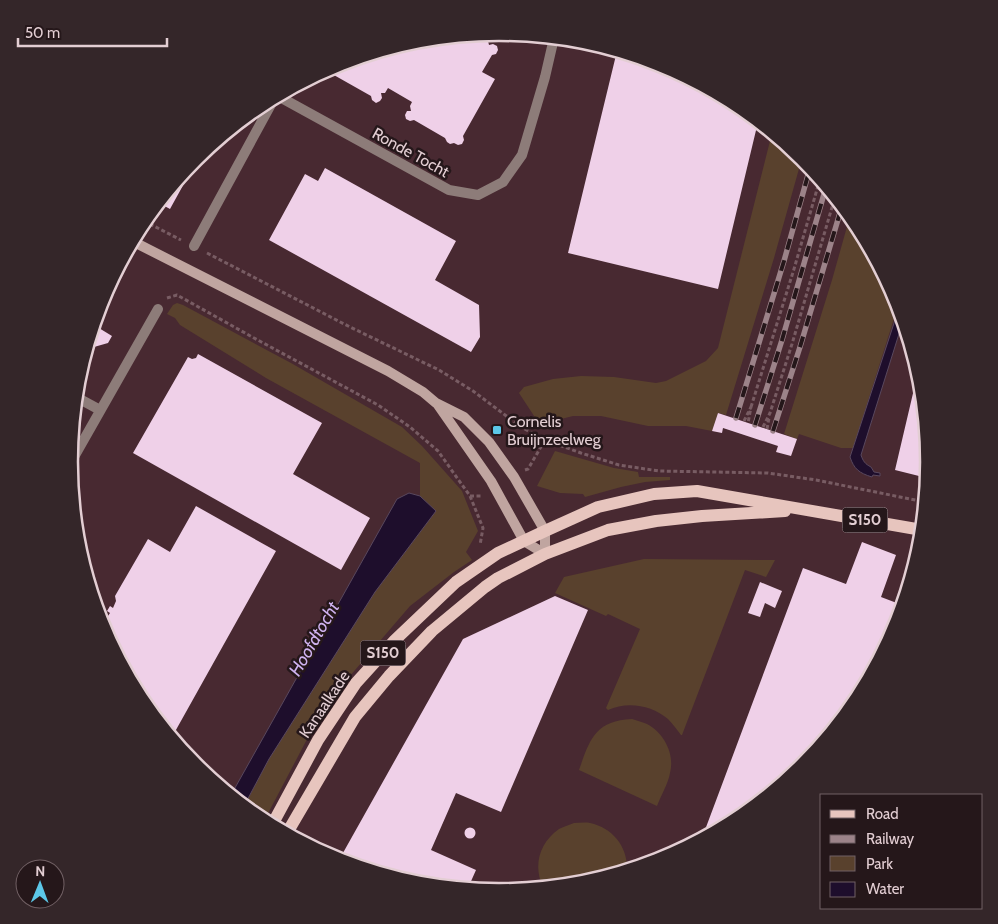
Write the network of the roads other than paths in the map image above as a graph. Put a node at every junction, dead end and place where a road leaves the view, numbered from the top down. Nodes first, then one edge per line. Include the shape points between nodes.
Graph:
1 (552, 45) edge
2 (285, 101) edge
3 (268, 110) edge
4 (139, 245) edge
5 (194, 246) road end
6 (158, 308) road end
7 (83, 401) edge
8 (436, 402) junction
9 (100, 410) junction
10 (78, 449) edge
11 (808, 510) junction
12 (914, 529) edge
13 (545, 531) junction
14 (524, 540) junction
15 (545, 554) junction
16 (276, 818) edge
17 (291, 827) edge

1 - 2 street, Ronde Tocht via 522,154 503,182 478,194 449,190
3 - 5 street
4 - 8 main road via 388,371
6 - 9 street
7 - 9 street
8 - 13 main road via 464,417 489,442 514,477
8 - 14 main road via 471,450
9 - 10 street
11 - 12 main road, S150
11 - 13 main road, S150 via 697,491 654,494 598,507
11 - 15 main road, S150 via 656,521 608,530
13 - 14 main road, Kanaalkade / S150
13 - 15 main road
14 - 15 main road
14 - 16 main road, Kanaalkade / S150 via 498,553 456,582 395,640 356,683 318,740
15 - 17 main road, Kanaalkade / S150 via 485,587 432,631 389,676 354,717

